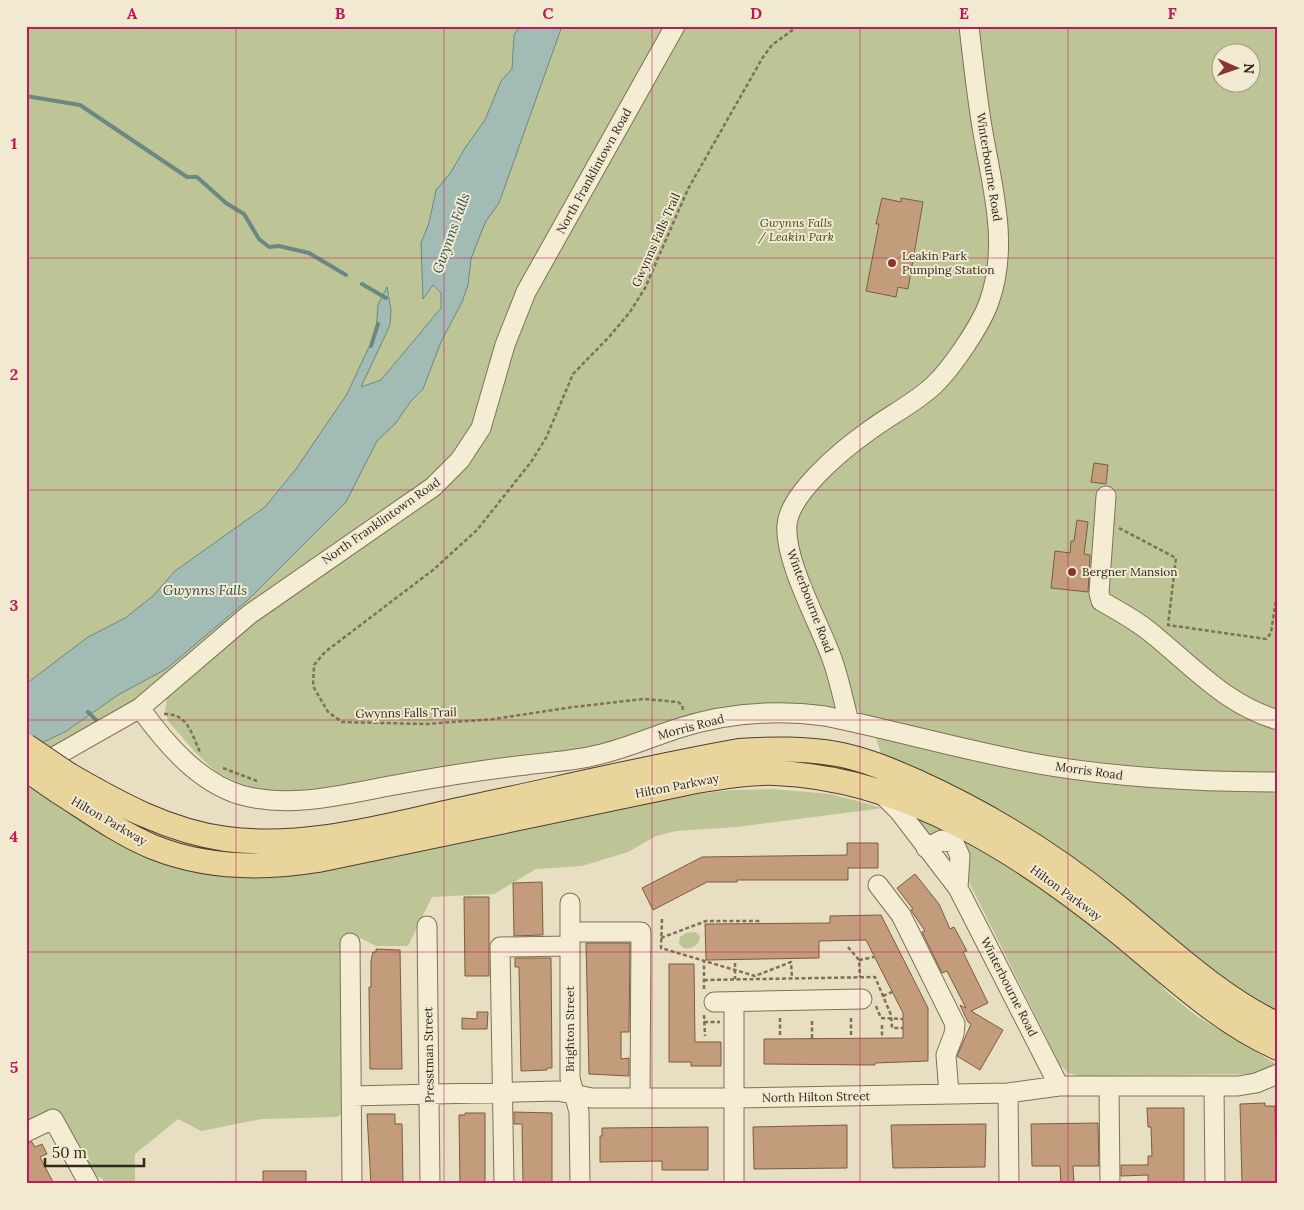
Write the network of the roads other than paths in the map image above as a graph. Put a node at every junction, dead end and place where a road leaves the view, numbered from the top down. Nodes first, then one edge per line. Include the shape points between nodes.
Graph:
1 (675, 26) edge
2 (969, 26) edge
3 (1106, 496) dead end
4 (145, 715) junction
5 (1278, 720) edge
6 (849, 721) junction
7 (26, 746) edge
8 (26, 771) edge
9 (1278, 782) edge
10 (63, 783) junction
11 (878, 790) junction
12 (878, 886) dead end
13 (570, 903) dead end
14 (427, 926) dead end
15 (570, 939) junction
16 (350, 943) dead end
17 (868, 1000) road end
18 (714, 1002) dead end
19 (734, 1002) junction
20 (1278, 1025) edge
21 (1278, 1048) edge
22 (1273, 1081) edge
23 (1059, 1086) junction
24 (1109, 1086) junction
25 (1214, 1087) junction
26 (502, 1093) junction
27 (1008, 1093) junction
28 (429, 1094) junction
29 (949, 1094) junction
30 (575, 1095) junction
31 (352, 1096) junction
32 (640, 1098) junction
33 (734, 1098) junction
34 (26, 1132) edge
35 (89, 1184) edge
36 (352, 1184) edge
37 (430, 1184) edge
38 (504, 1184) edge
39 (580, 1184) edge
40 (734, 1184) edge
41 (1009, 1184) edge
42 (1110, 1184) edge
43 (1215, 1184) edge

1 - 4 street, North Franklintown Road via 526,292 505,345 481,428 460,460 433,487 250,614
2 - 6 street, Winterbourne Road via 997,207 999,246 989,303 953,364 934,385 843,451 804,489 786,522 787,541 794,564 832,658
3 - 5 street via 1101,601 1142,626 1227,697 1248,710
4 - 6 street, Morris Road via 185,761 216,784 240,795 283,801 596,756 705,720 736,715 795,712
4 - 8 street, North Franklintown Road
6 - 9 street, Morris Road via 1043,765 1207,782
7 - 10 main road, Hilton Parkway, bridge
8 - 10 main road, Hilton Parkway, bridge
10 - 11 main road, Hilton Parkway via 116,828 153,847 186,857 256,866 318,860 742,774 830,778
10 - 20 main road, Hilton Parkway via 191,832 224,839 287,843 356,832 739,751 776,749 839,754 940,792 1030,844 1074,873 1200,976 1236,1002
11 - 21 main road, Hilton Parkway via 974,832 1020,860 1101,918 1189,992 1235,1025
11 - 23 street, Winterbourne Road via 899,811 926,848 942,840 954,843 960,856 958,888
12 - 29 street via 901,915 955,1024 946,1055
13 - 15 street, Brighton Street
14 - 28 street, Presstman Street
15 - 26 street via 500,947
15 - 30 street, Brighton Street via 570,1078
15 - 32 street via 641,932
16 - 31 street
17 - 19 street
18 - 19 street
19 - 33 street
22 - 25 street, North Hilton Street
23 - 24 street, North Hilton Street
23 - 27 street, North Hilton Street
24 - 25 street, North Hilton Street
24 - 42 street
25 - 43 street
26 - 28 street, North Hilton Street
26 - 30 street, North Hilton Street via 558,1092
26 - 38 street
27 - 29 street, North Hilton Street
27 - 41 street
28 - 31 street, North Hilton Street
28 - 37 street, Presstman Street
29 - 33 street, North Hilton Street
30 - 32 street, North Hilton Street
30 - 39 street, Brighton Street via 579,1112
31 - 36 street
32 - 33 street, North Hilton Street
33 - 40 street
34 - 35 street via 54,1119

